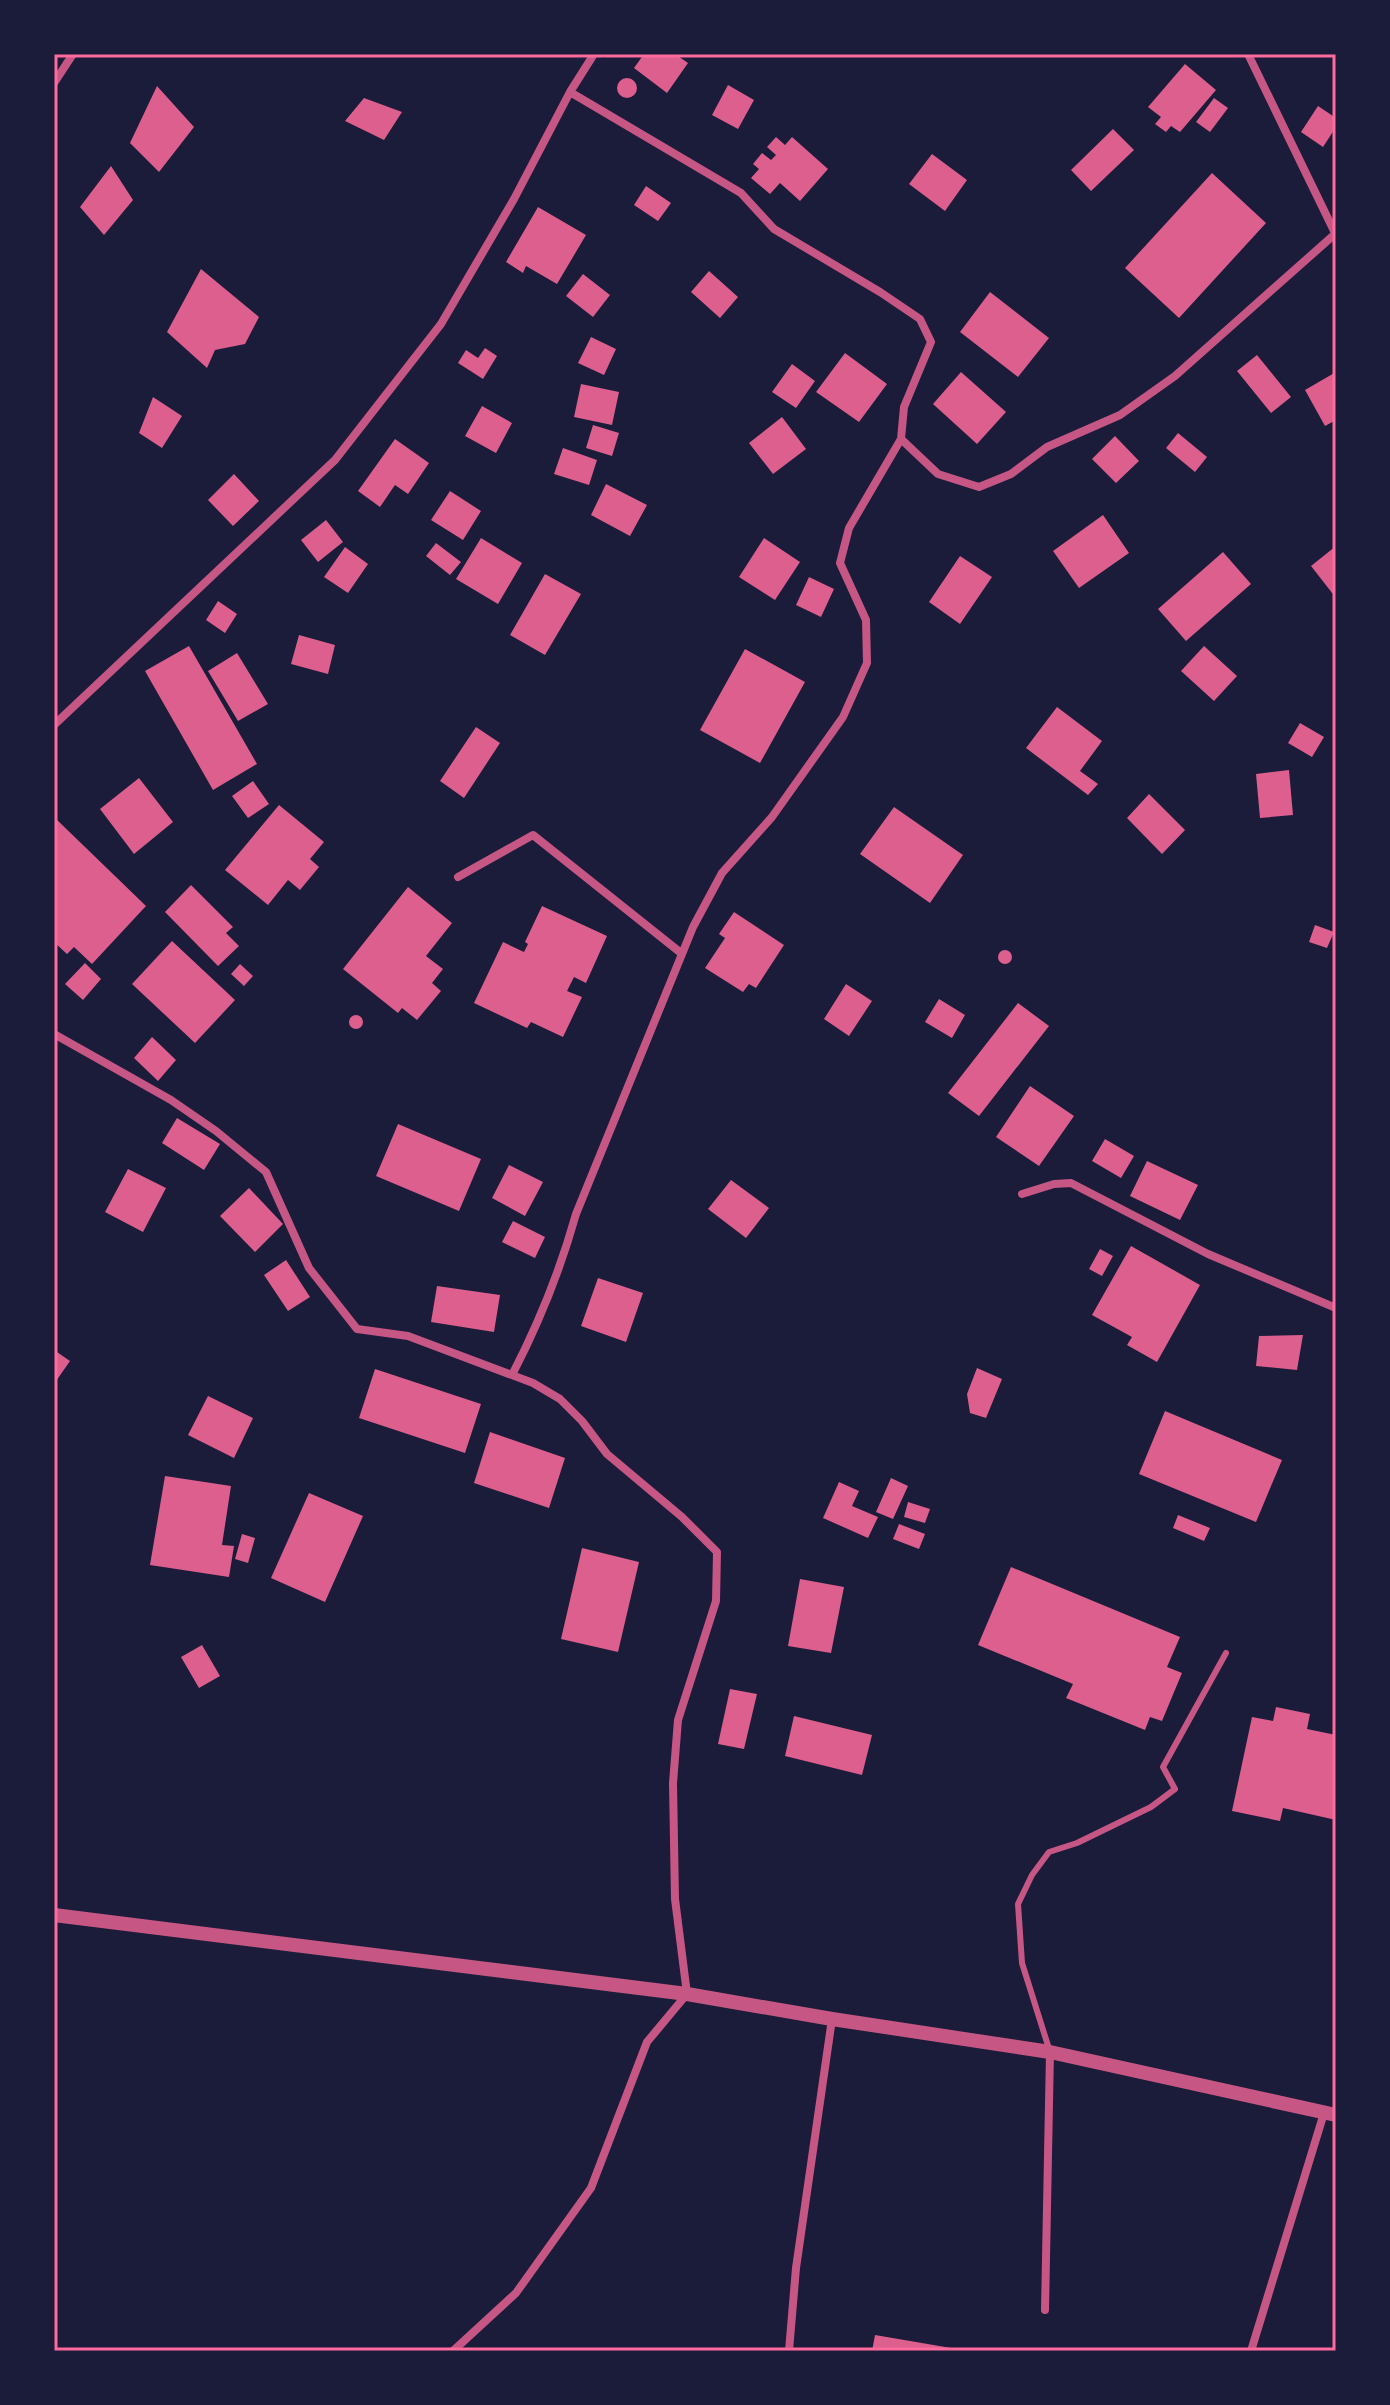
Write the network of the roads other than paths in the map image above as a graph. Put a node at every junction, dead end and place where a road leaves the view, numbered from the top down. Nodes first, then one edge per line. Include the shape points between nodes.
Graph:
1 (73, 54) edge
2 (594, 54) edge
3 (1248, 54) edge
4 (54, 83) edge
5 (570, 92) junction
6 (1336, 235) edge
7 (901, 439) junction
8 (54, 725) edge
9 (458, 877) dead end
10 (681, 953) junction
11 (54, 1034) edge
12 (1022, 1194) dead end
13 (1336, 1308) edge
14 (512, 1375) junction
15 (1226, 1653) dead end
16 (54, 1915) edge
17 (687, 1994) junction
18 (832, 2019) junction
19 (1050, 2052) junction
20 (1330, 2114) edge
21 (1045, 2310) dead end
22 (453, 2351) edge
23 (789, 2351) edge
24 (1251, 2351) edge

1 - 4 street
2 - 5 street
3 - 6 street
5 - 7 street via 741,193 774,229 920,319 931,342 904,407
5 - 8 street via 441,324 335,460
6 - 7 street via 1175,376 1120,415 1047,447 1011,474 979,487 965,483 938,474
7 - 10 street via 849,528 840,563 866,620 867,663 843,717 772,817 722,873
9 - 10 street via 533,835
10 - 14 street via 538,1323
11 - 14 street via 171,1100 266,1172 309,1268 357,1329 408,1336
12 - 13 street via 1071,1183 1208,1254
14 - 17 street via 560,1399 607,1454 717,1552 716,1601 678,1720 673,1783 675,1899
15 - 19 lane via 1163,1767 1175,1789 1151,1807 1049,1852 1018,1904 1022,1963
16 - 17 street
17 - 18 street
17 - 22 street via 647,2042 591,2188 516,2293
18 - 19 street
18 - 23 street
19 - 20 street
19 - 21 street
20 - 24 street

